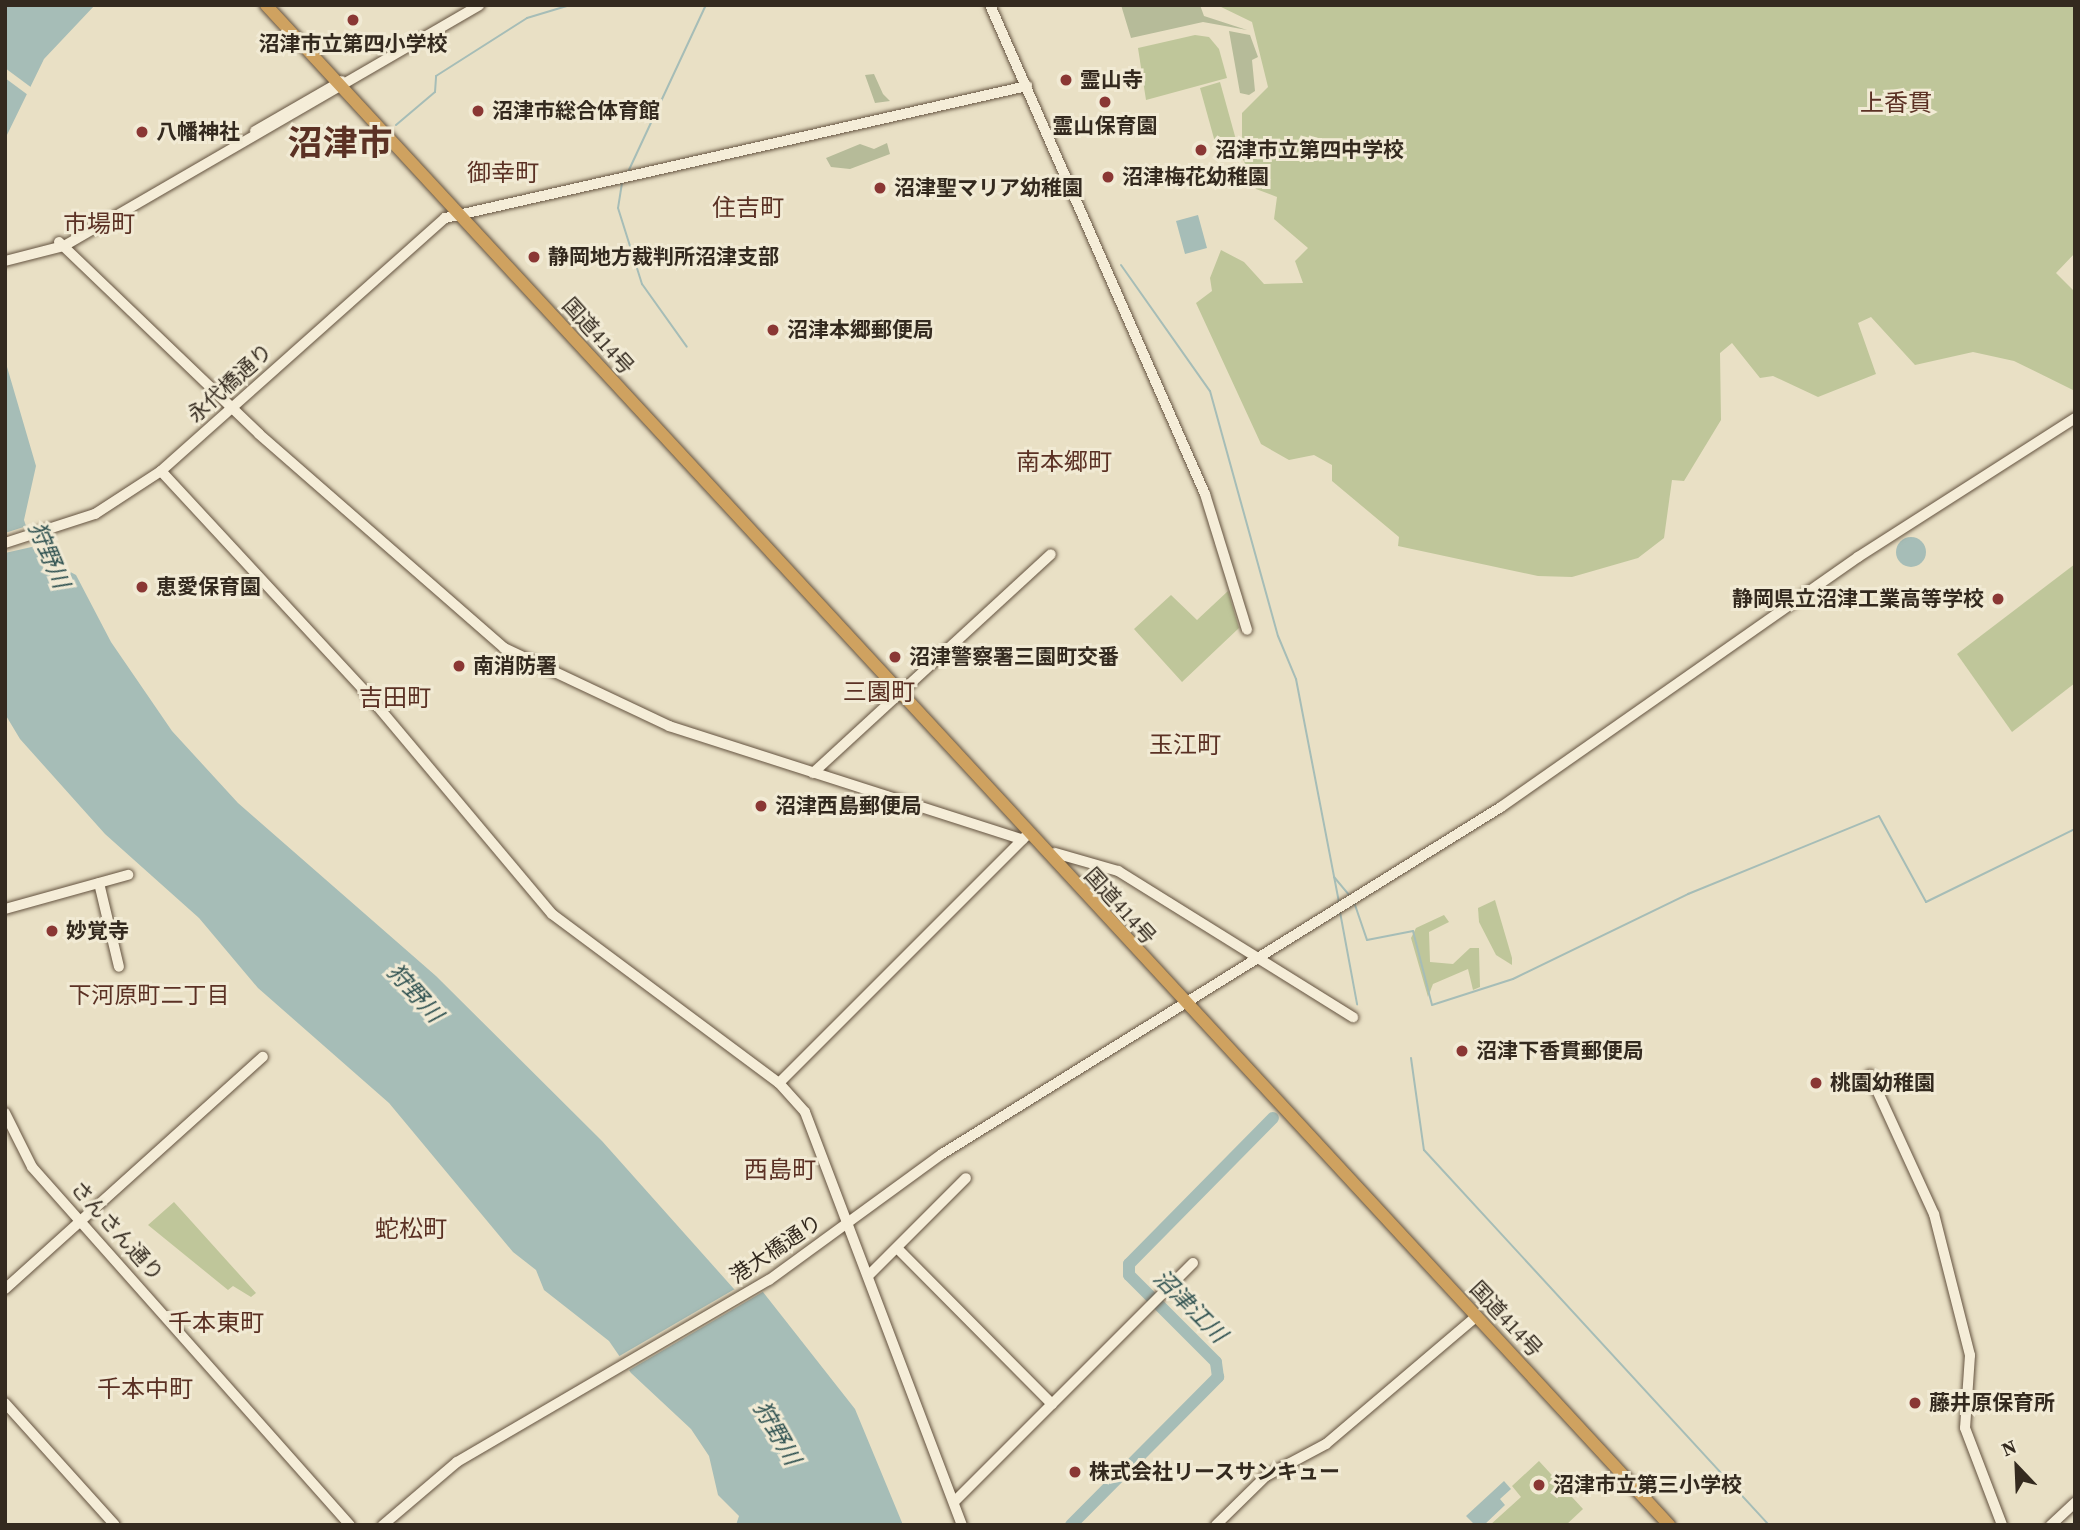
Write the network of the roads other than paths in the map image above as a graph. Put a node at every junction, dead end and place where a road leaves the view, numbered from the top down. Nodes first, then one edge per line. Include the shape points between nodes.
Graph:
1 (266, 5) edge
2 (469, 5) edge
3 (479, 5) edge
4 (990, 5) edge
5 (340, 86) junction
6 (1027, 86) junction
7 (457, 214) junction
8 (62, 244) junction
9 (28, 253) junction
10 (5, 256) edge
11 (5, 261) edge
12 (231, 408) junction
13 (2075, 418) edge
14 (161, 471) junction
15 (5, 542) edge
16 (1051, 554) dead end
17 (1247, 630) dead end
18 (902, 692) junction
19 (813, 773) junction
20 (1025, 836) junction
21 (1055, 853) junction
22 (128, 875) dead end
23 (99, 883) junction
24 (5, 909) edge
25 (1256, 957) junction
26 (119, 967) dead end
27 (1186, 1002) junction
28 (1353, 1017) dead end
29 (263, 1056) dead end
30 (1870, 1075) dead end
31 (779, 1083) junction
32 (5, 1113) edge
33 (966, 1178) dead end
34 (82, 1220) junction
35 (848, 1223) junction
36 (897, 1248) junction
37 (1193, 1263) dead end
38 (869, 1276) junction
39 (5, 1289) edge
40 (1477, 1316) junction
41 (5, 1403) edge
42 (1052, 1404) junction
43 (954, 1502) junction
44 (2075, 1503) edge
45 (115, 1525) edge
46 (350, 1525) edge
47 (383, 1525) edge
48 (962, 1525) edge
49 (1216, 1525) edge
50 (1669, 1525) edge
51 (2002, 1525) edge
52 (2051, 1525) edge

1 - 5 highway, 国道414号
2 - 5 street
3 - 5 street
4 - 6 street
5 - 7 highway, 国道414号
5 - 8 street
6 - 7 street
6 - 17 street via 1205,494
7 - 12 street, 永代橋通り
7 - 18 highway, 国道414号
8 - 9 street
8 - 12 street
9 - 10 street
9 - 11 street
12 - 14 street, 永代橋通り
12 - 19 street via 504,648 669,726
13 - 25 street, 港大橋通り via 1858,557 1501,807
14 - 15 street, 永代橋通り via 95,514
14 - 31 street via 364,690 552,914
16 - 18 street
18 - 19 street
18 - 20 highway, 国道414号
18 - 21 highway, 国道414号
19 - 20 street
20 - 27 highway, 国道414号
20 - 31 street
21 - 25 street via 1118,871
21 - 27 highway, 国道414号
22 - 23 street
23 - 24 street
23 - 26 street
25 - 27 street, 港大橋通り
25 - 28 street
27 - 35 street, 港大橋通り via 942,1154
27 - 40 highway, 国道414号
29 - 34 street
30 - 51 street via 1934,1214 1970,1355 1965,1428
31 - 35 street via 805,1112
32 - 34 street, さんさん通り via 32,1167
33 - 36 street
34 - 39 street
34 - 46 street, さんさん通り
35 - 38 street
35 - 47 street, 港大橋通り via 769,1280 457,1462
36 - 38 street
36 - 42 street
37 - 42 street
38 - 43 street
40 - 49 street via 1325,1444 1263,1479
40 - 50 highway, 国道414号
41 - 45 street
42 - 43 street
43 - 48 street
44 - 52 street

